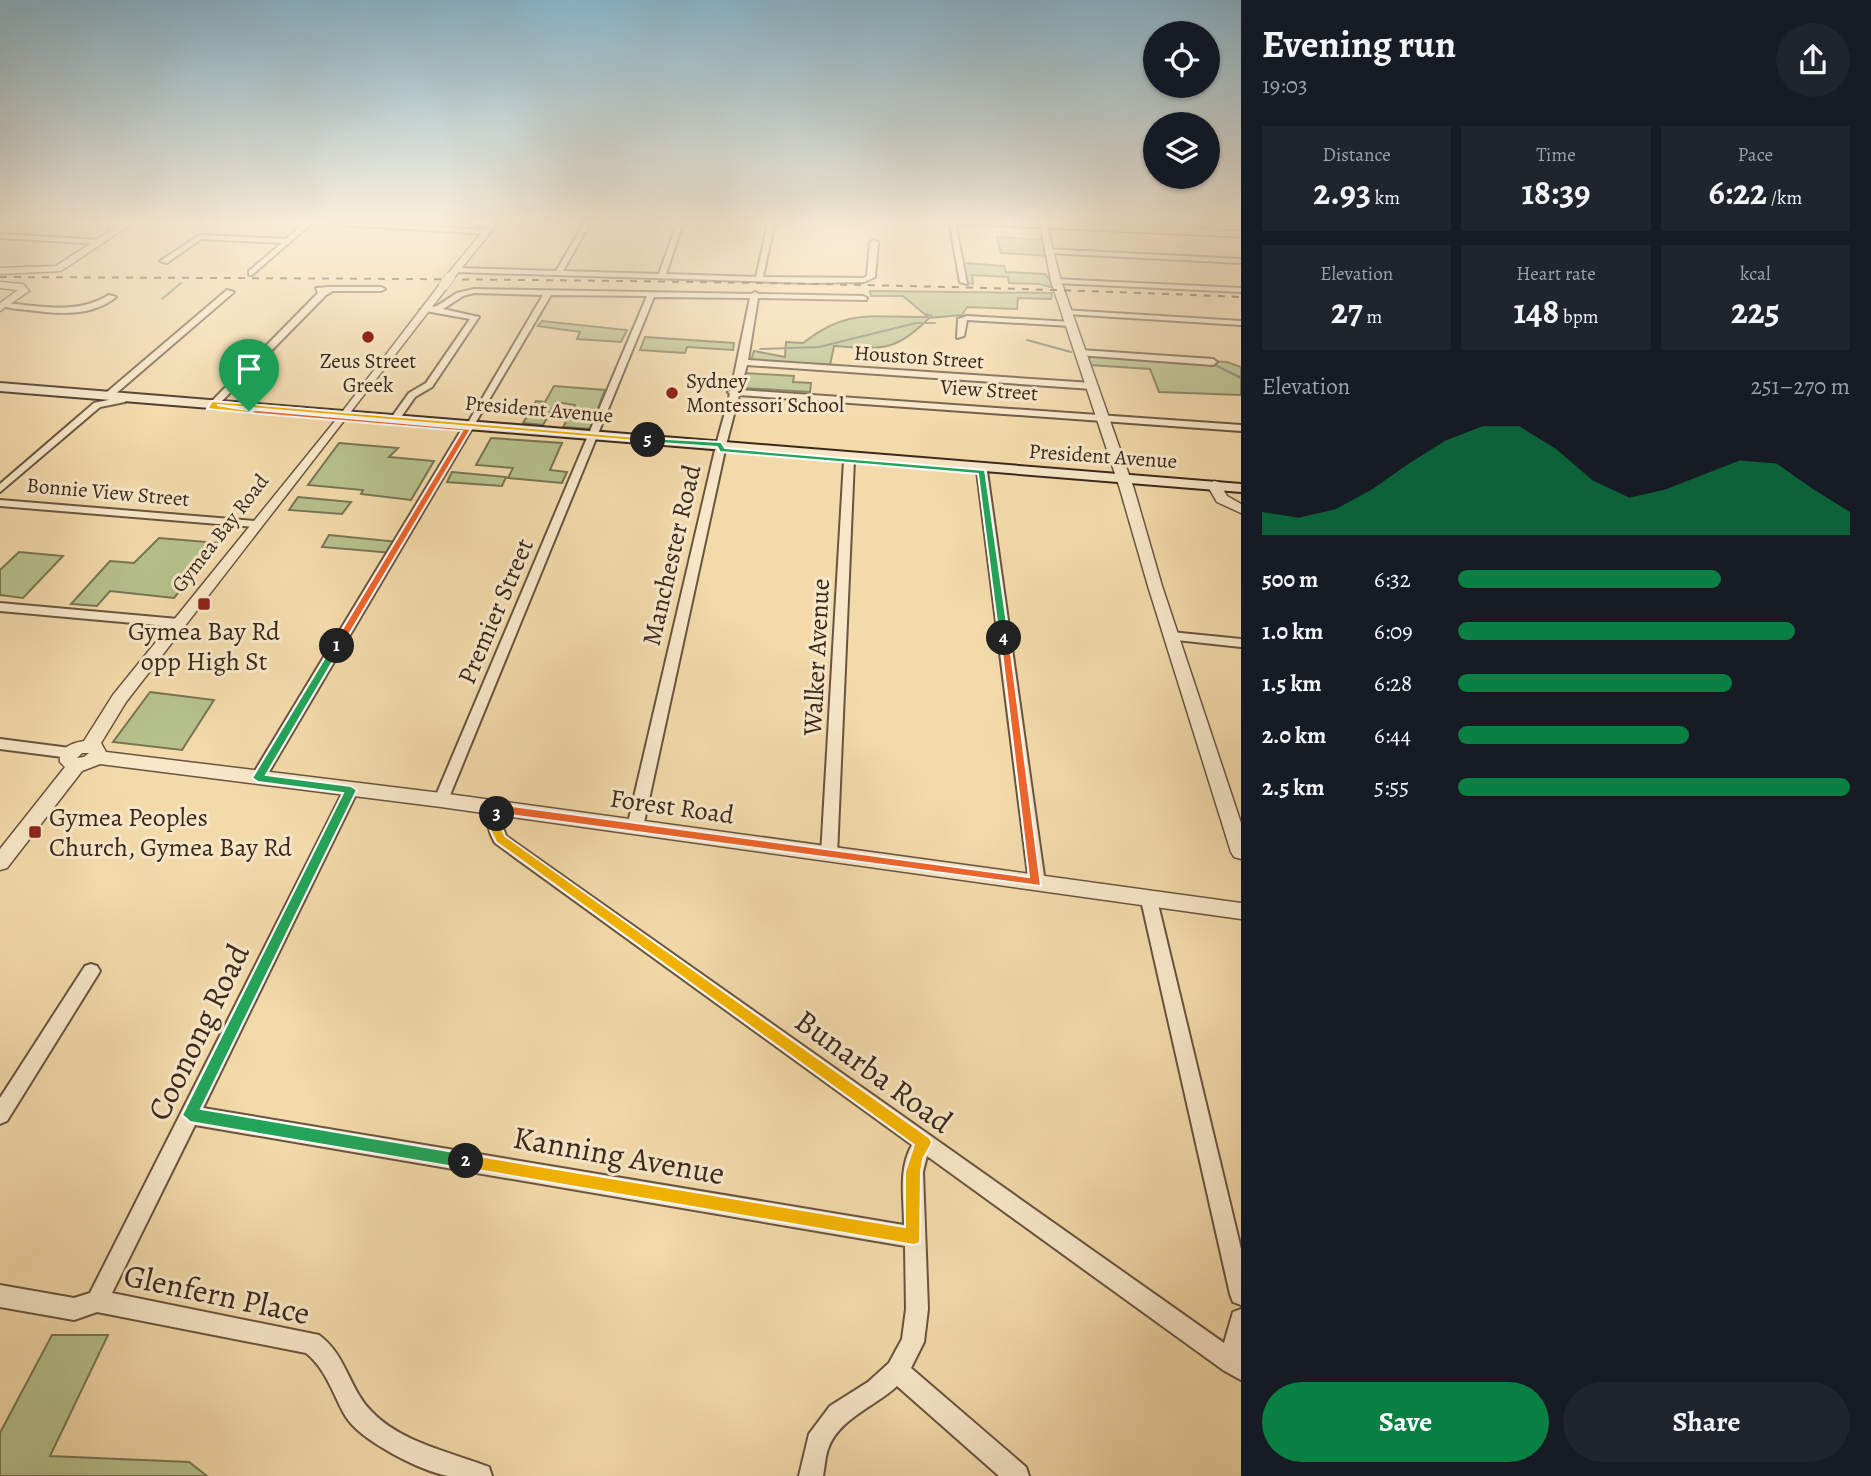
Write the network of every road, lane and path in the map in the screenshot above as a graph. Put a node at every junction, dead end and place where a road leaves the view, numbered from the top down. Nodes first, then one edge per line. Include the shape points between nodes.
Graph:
1 (22, 289) edge
2 (381, 289) dead end
3 (441, 289) edge
4 (1059, 289) edge
5 (1218, 289) edge
6 (1241, 290) edge
7 (549, 291) junction
8 (230, 292) dead end
9 (652, 293) junction
10 (755, 294) junction
11 (112, 297) dead end
12 (863, 298) dead end
13 (2, 307) edge
14 (424, 310) junction
15 (438, 310) junction
16 (1067, 312) junction
17 (1241, 323) edge
18 (1072, 324) junction
19 (960, 336) dead end
20 (1082, 353) junction
21 (743, 362) junction
22 (1213, 362) dead end
23 (1092, 386) junction
24 (0, 388) edge
25 (733, 392) junction
26 (116, 397) junction
27 (97, 402) junction
28 (212, 405) junction
29 (342, 417) junction
30 (1102, 417) junction
31 (396, 418) junction
32 (469, 427) junction
33 (1241, 428) edge
34 (593, 437) junction
35 (721, 447) junction
36 (849, 460) junction
37 (982, 471) junction
38 (1123, 481) junction
39 (1215, 488) junction
40 (1241, 488) edge
41 (0, 489) edge
42 (1241, 493) edge
43 (0, 503) edge
44 (1241, 509) edge
45 (255, 524) junction
46 (0, 607) edge
47 (178, 623) junction
48 (1171, 636) junction
49 (1241, 643) edge
50 (0, 744) edge
51 (93, 751) junction
52 (74, 759) junction
53 (258, 778) junction
54 (351, 790) junction
55 (441, 800) junction
56 (498, 809) junction
57 (635, 827) junction
58 (1241, 852) edge
59 (829, 855) junction
60 (0, 863) edge
61 (1037, 883) junction
62 (1149, 900) junction
63 (1241, 911) edge
64 (91, 971) dead end
65 (0, 1115) edge
66 (190, 1115) junction
67 (925, 1143) junction
68 (914, 1237) junction
69 (1241, 1294) edge
70 (0, 1296) edge
71 (97, 1301) junction
72 (1241, 1320) edge
73 (1236, 1365) edge
74 (897, 1371) junction
75 (480, 1476) edge
76 (811, 1476) edge
77 (1017, 1476) edge

1 - 13 street
2 - 28 street via 326,291
3 - 14 street, Gymea Bay Road
4 - 16 street
5 - 6 street
7 - 9 street
7 - 15 street via 468,291
7 - 32 street
8 - 26 street
9 - 10 street
9 - 34 street, Premier Street
10 - 12 street
10 - 21 street, Manchester Road
11 - 13 street via 98,308 83,311
14 - 15 street
14 - 29 street, Gymea Bay Road
15 - 31 street via 475,317 429,385 412,395
16 - 17 street
16 - 18 street
18 - 19 street via 962,319
18 - 20 street
20 - 22 street
20 - 23 street
21 - 23 street, Houston Street
21 - 25 street, Manchester Road
23 - 30 street
24 - 26 main road, President Avenue
24 - 27 main road, President Avenue
25 - 30 street, View Street
25 - 35 street, Manchester Road
26 - 27 main road, President Avenue
26 - 28 main road, President Avenue
26 - 28 main road, President Avenue
27 - 41 street
28 - 29 main road, President Avenue
29 - 31 main road, President Avenue
29 - 32 main road, President Avenue
29 - 45 street, Gymea Bay Road
30 - 33 street, View Street
30 - 38 street
31 - 32 main road, President Avenue
32 - 34 main road, President Avenue
32 - 53 street
34 - 35 main road, President Avenue
34 - 55 street, Premier Street
35 - 36 main road, President Avenue
35 - 38 main road, President Avenue
35 - 57 street, Manchester Road
36 - 37 main road, President Avenue
36 - 59 street, Walker Avenue
37 - 38 main road, President Avenue
37 - 61 street
38 - 39 main road, President Avenue
38 - 48 street
39 - 40 main road, President Avenue
39 - 42 main road, President Avenue
39 - 44 street via 1226,502
43 - 45 street, Bonnie View Street
45 - 47 street, Gymea Bay Road
46 - 47 street
47 - 51 street, Gymea Bay Road via 119,699
48 - 49 street
48 - 58 street
50 - 52 street
51 - 52 street
51 - 53 street, Forest Road
52 - 60 street
53 - 54 street, Forest Road
54 - 55 street, Forest Road
54 - 66 street, Coonong Road
55 - 56 street, Forest Road
56 - 57 street, Forest Road
56 - 67 street, Bunarba Road via 494,825 500,839
57 - 59 street, Forest Road
59 - 61 street, Forest Road
61 - 62 street, Forest Road
62 - 63 street, Forest Road
62 - 69 street
64 - 65 street
66 - 68 street, Kanning Avenue
66 - 71 street, Coonong Road
67 - 68 street via 913,1172
67 - 73 street, Bunarba Road
68 - 74 street via 917,1310 913,1342
70 - 71 street via 74,1310
71 - 75 street, Glenfern Place via 311,1343 330,1358 354,1406 382,1435
72 - 73 street
74 - 76 street via 838,1414 817,1442
74 - 77 street

